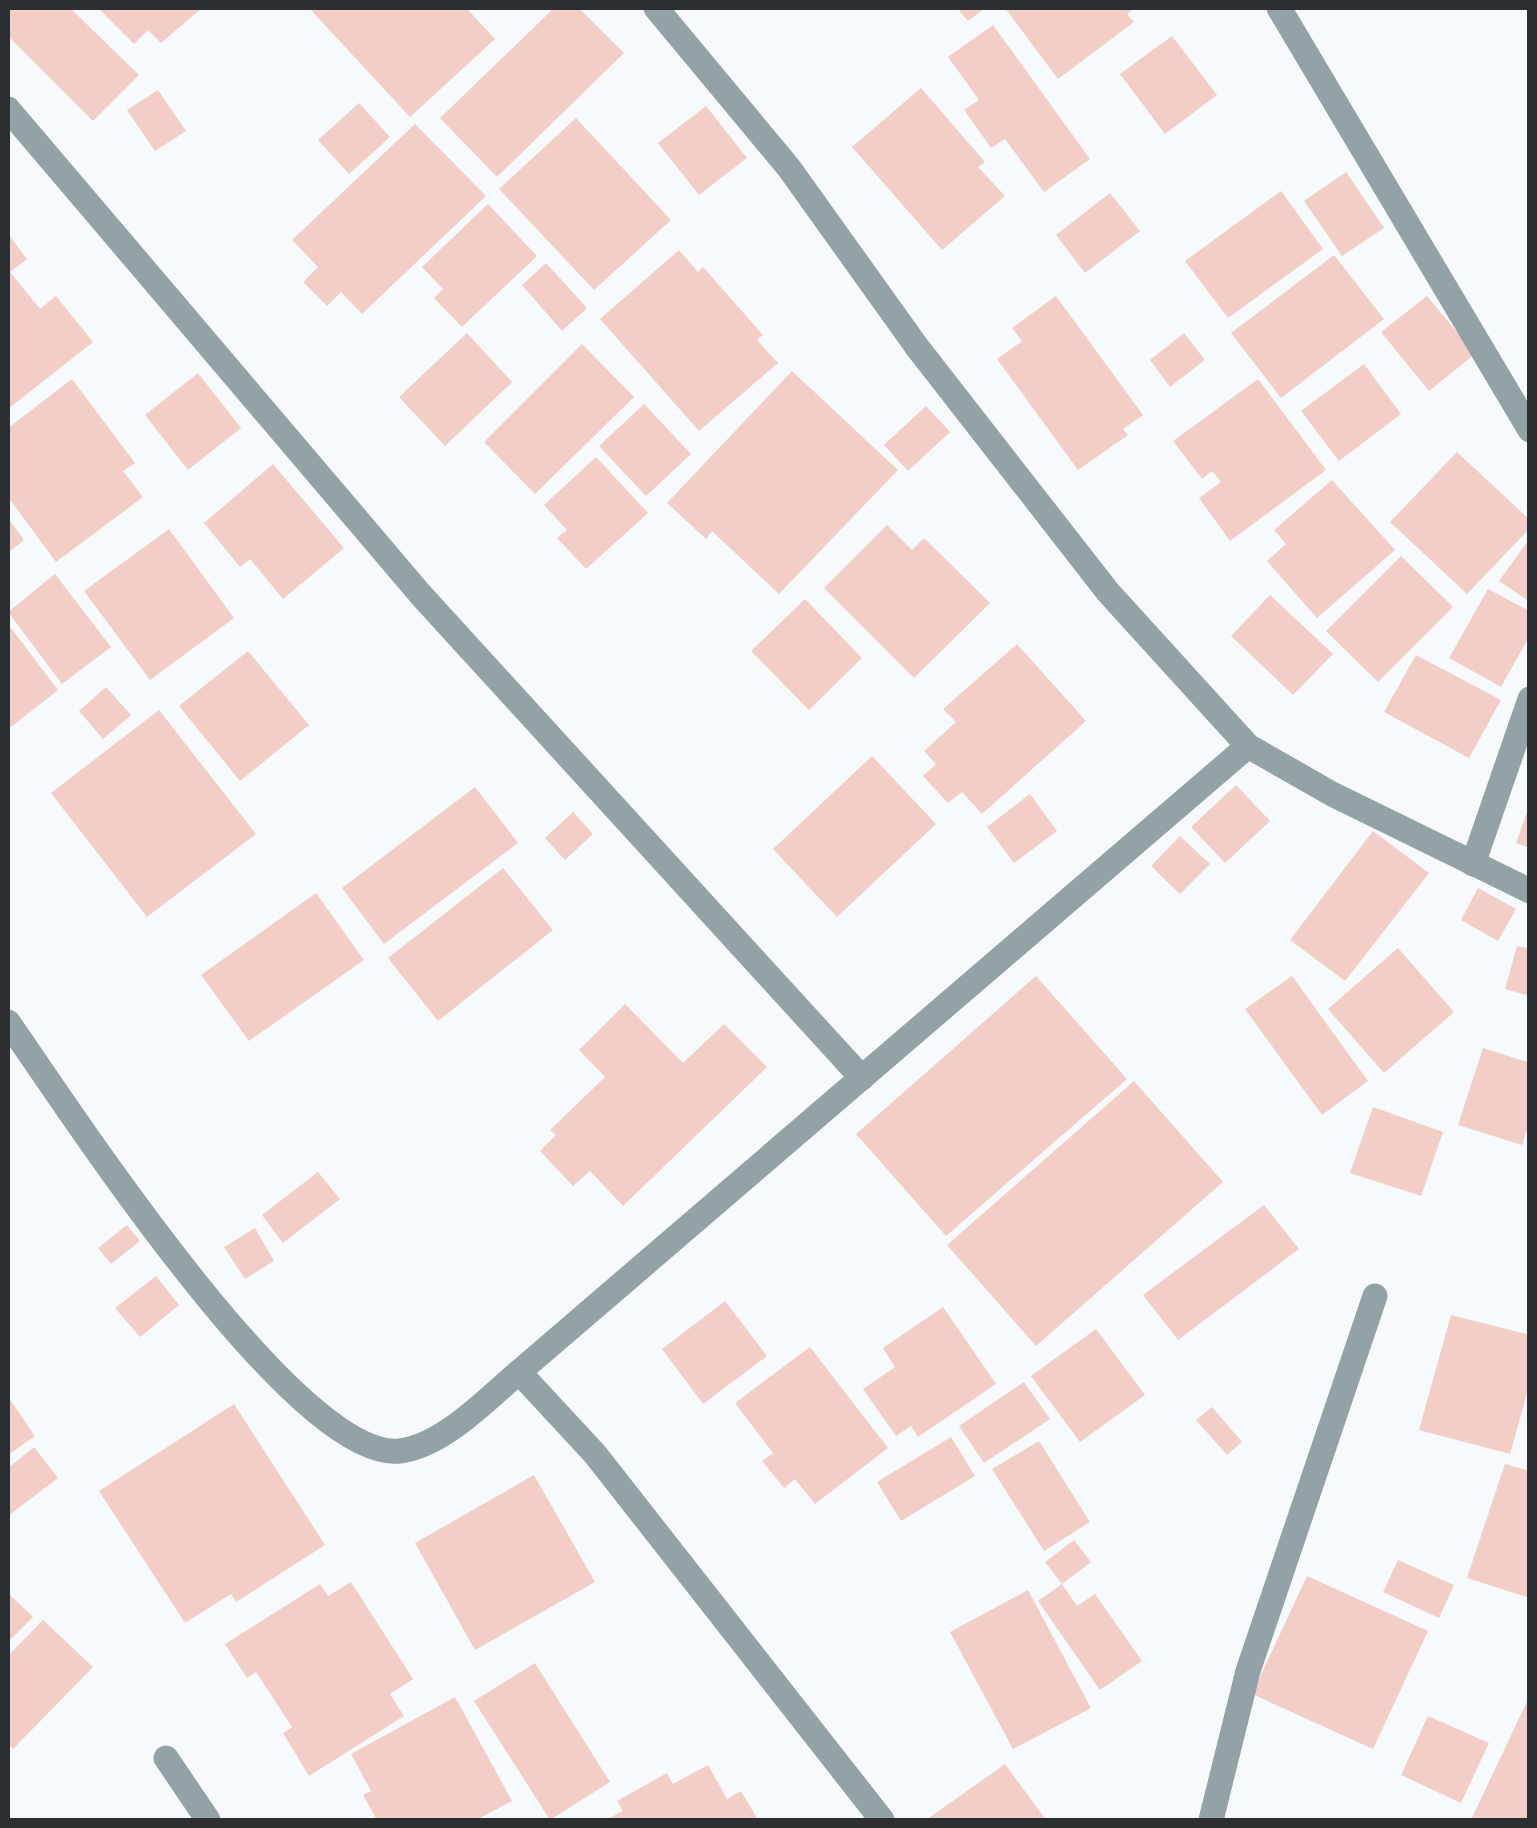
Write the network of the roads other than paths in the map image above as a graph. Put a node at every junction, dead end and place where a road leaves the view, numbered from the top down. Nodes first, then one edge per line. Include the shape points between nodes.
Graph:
1 (656, 8) edge
2 (1279, 8) edge
3 (8, 110) edge
4 (1530, 430) edge
5 (1530, 699) edge
6 (1248, 746) junction
7 (1472, 864) junction
8 (1530, 891) edge
9 (8, 1022) edge
10 (862, 1078) junction
11 (1375, 1296) dead end
12 (519, 1372) junction
13 (166, 1758) dead end
14 (1220, 1818) edge
15 (208, 1820) edge
16 (882, 1820) edge

1 - 6 street via 789,168 917,347 1108,592
2 - 4 street
3 - 10 street via 421,595
5 - 7 street
6 - 7 street
6 - 10 street
7 - 8 street
9 - 12 street via 207,1302 265,1366 358,1445 399,1452 431,1441
10 - 12 street
11 - 14 street via 1248,1671
12 - 16 street via 594,1454
13 - 15 street

